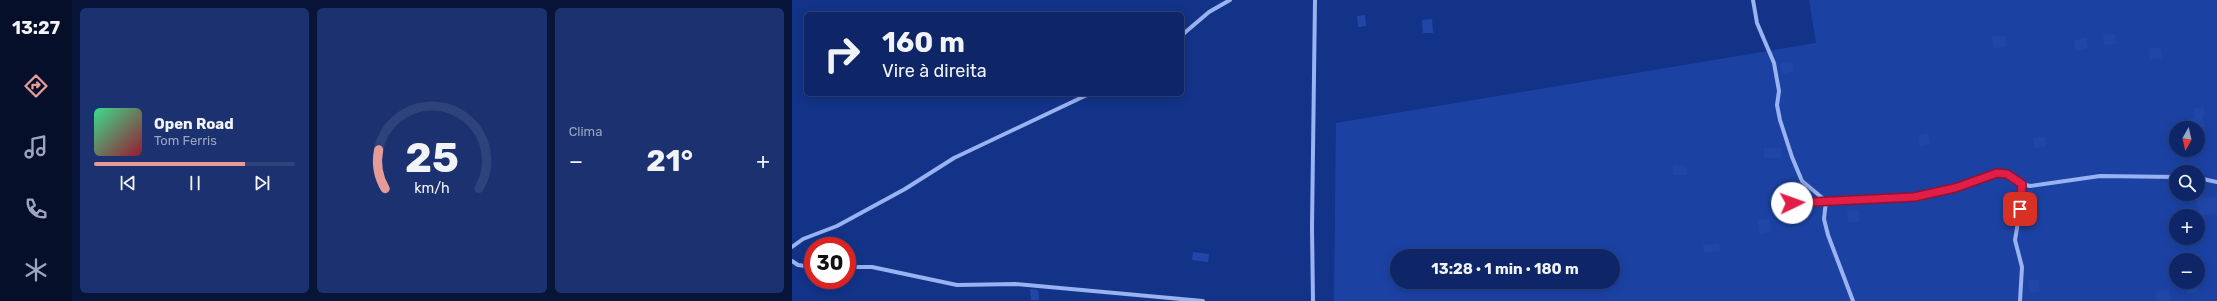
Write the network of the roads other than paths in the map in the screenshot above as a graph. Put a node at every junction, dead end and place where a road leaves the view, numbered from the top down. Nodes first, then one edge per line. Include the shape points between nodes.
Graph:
1 (1230, 0) edge
2 (1315, 0) edge
3 (1753, 0) edge
4 (1184, 33) edge
5 (1085, 96) edge
6 (2169, 177) edge
7 (2205, 179) edge
8 (2217, 182) edge
9 (2022, 184) junction
10 (1826, 201) junction
11 (1792, 203) dead end
12 (792, 247) edge
13 (792, 261) edge
14 (804, 266) edge
15 (856, 267) edge
16 (1203, 301) edge
17 (1313, 301) edge
18 (1853, 301) edge
19 (2020, 301) edge

1 - 4 street via 1209,12
2 - 17 street
3 - 10 street via 1757,24 1774,63 1779,91 1777,105 1792,157 1802,181
5 - 12 street via 954,158 905,189 837,226 803,239
6 - 9 street via 2100,176 2040,185
7 - 8 street
9 - 10 street via 2007,174 1997,173 1955,188 1914,197
9 - 19 street via 2015,240 2022,267
10 - 11 street
10 - 18 street via 1824,219
13 - 14 street
15 - 16 street via 872,267 957,285 1016,284

